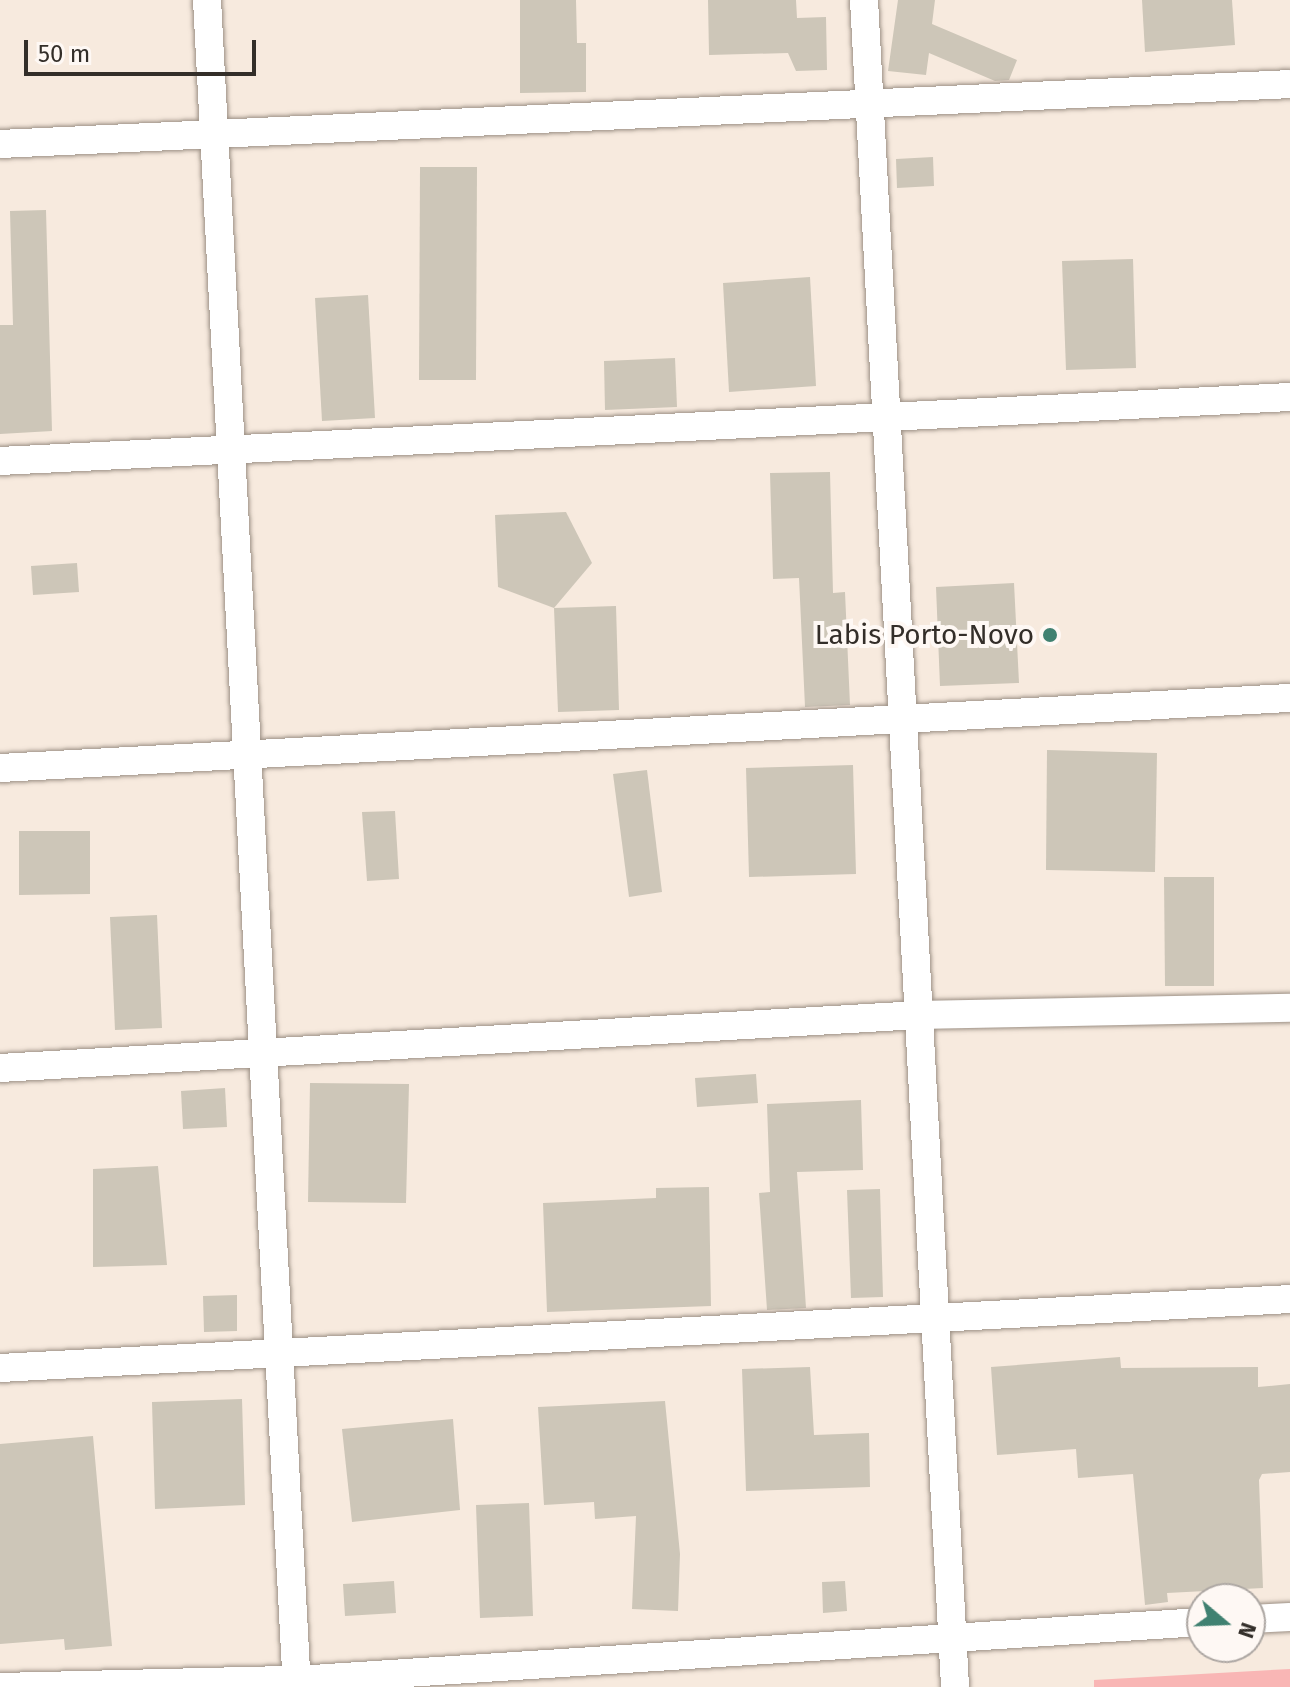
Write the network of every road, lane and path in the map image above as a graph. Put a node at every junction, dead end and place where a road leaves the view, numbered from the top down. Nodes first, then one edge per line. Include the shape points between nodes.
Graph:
1 (207, 0) edge
2 (864, 0) edge
3 (1290, 84) edge
4 (870, 104) junction
5 (214, 134) junction
6 (0, 144) edge
7 (1290, 397) edge
8 (886, 417) junction
9 (231, 450) junction
10 (0, 461) edge
11 (1290, 698) edge
12 (902, 719) junction
13 (247, 754) junction
14 (0, 768) edge
15 (1290, 1008) edge
16 (918, 1015) junction
17 (263, 1055) junction
18 (0, 1068) edge
19 (1290, 1299) edge
20 (935, 1318) junction
21 (279, 1353) junction
22 (0, 1368) edge
23 (1290, 1617) edge
24 (1266, 1618) edge
25 (1186, 1623) edge
26 (952, 1634) junction
27 (297, 1684) edge
28 (0, 1687) edge
29 (955, 1687) edge

1 - 5 street
2 - 4 street
3 - 4 street
4 - 5 street
4 - 8 street
5 - 6 street
5 - 9 street
7 - 8 street
8 - 9 street
8 - 12 street
9 - 10 street
9 - 13 street
11 - 12 street
12 - 13 street
12 - 16 street
13 - 14 street
13 - 17 street
15 - 16 street
16 - 17 street
16 - 20 street
17 - 18 street
17 - 21 street
19 - 20 street
20 - 21 street
20 - 26 street
21 - 22 street
21 - 27 street
23 - 24 street
25 - 26 street
26 - 27 street
26 - 29 street
27 - 28 street

